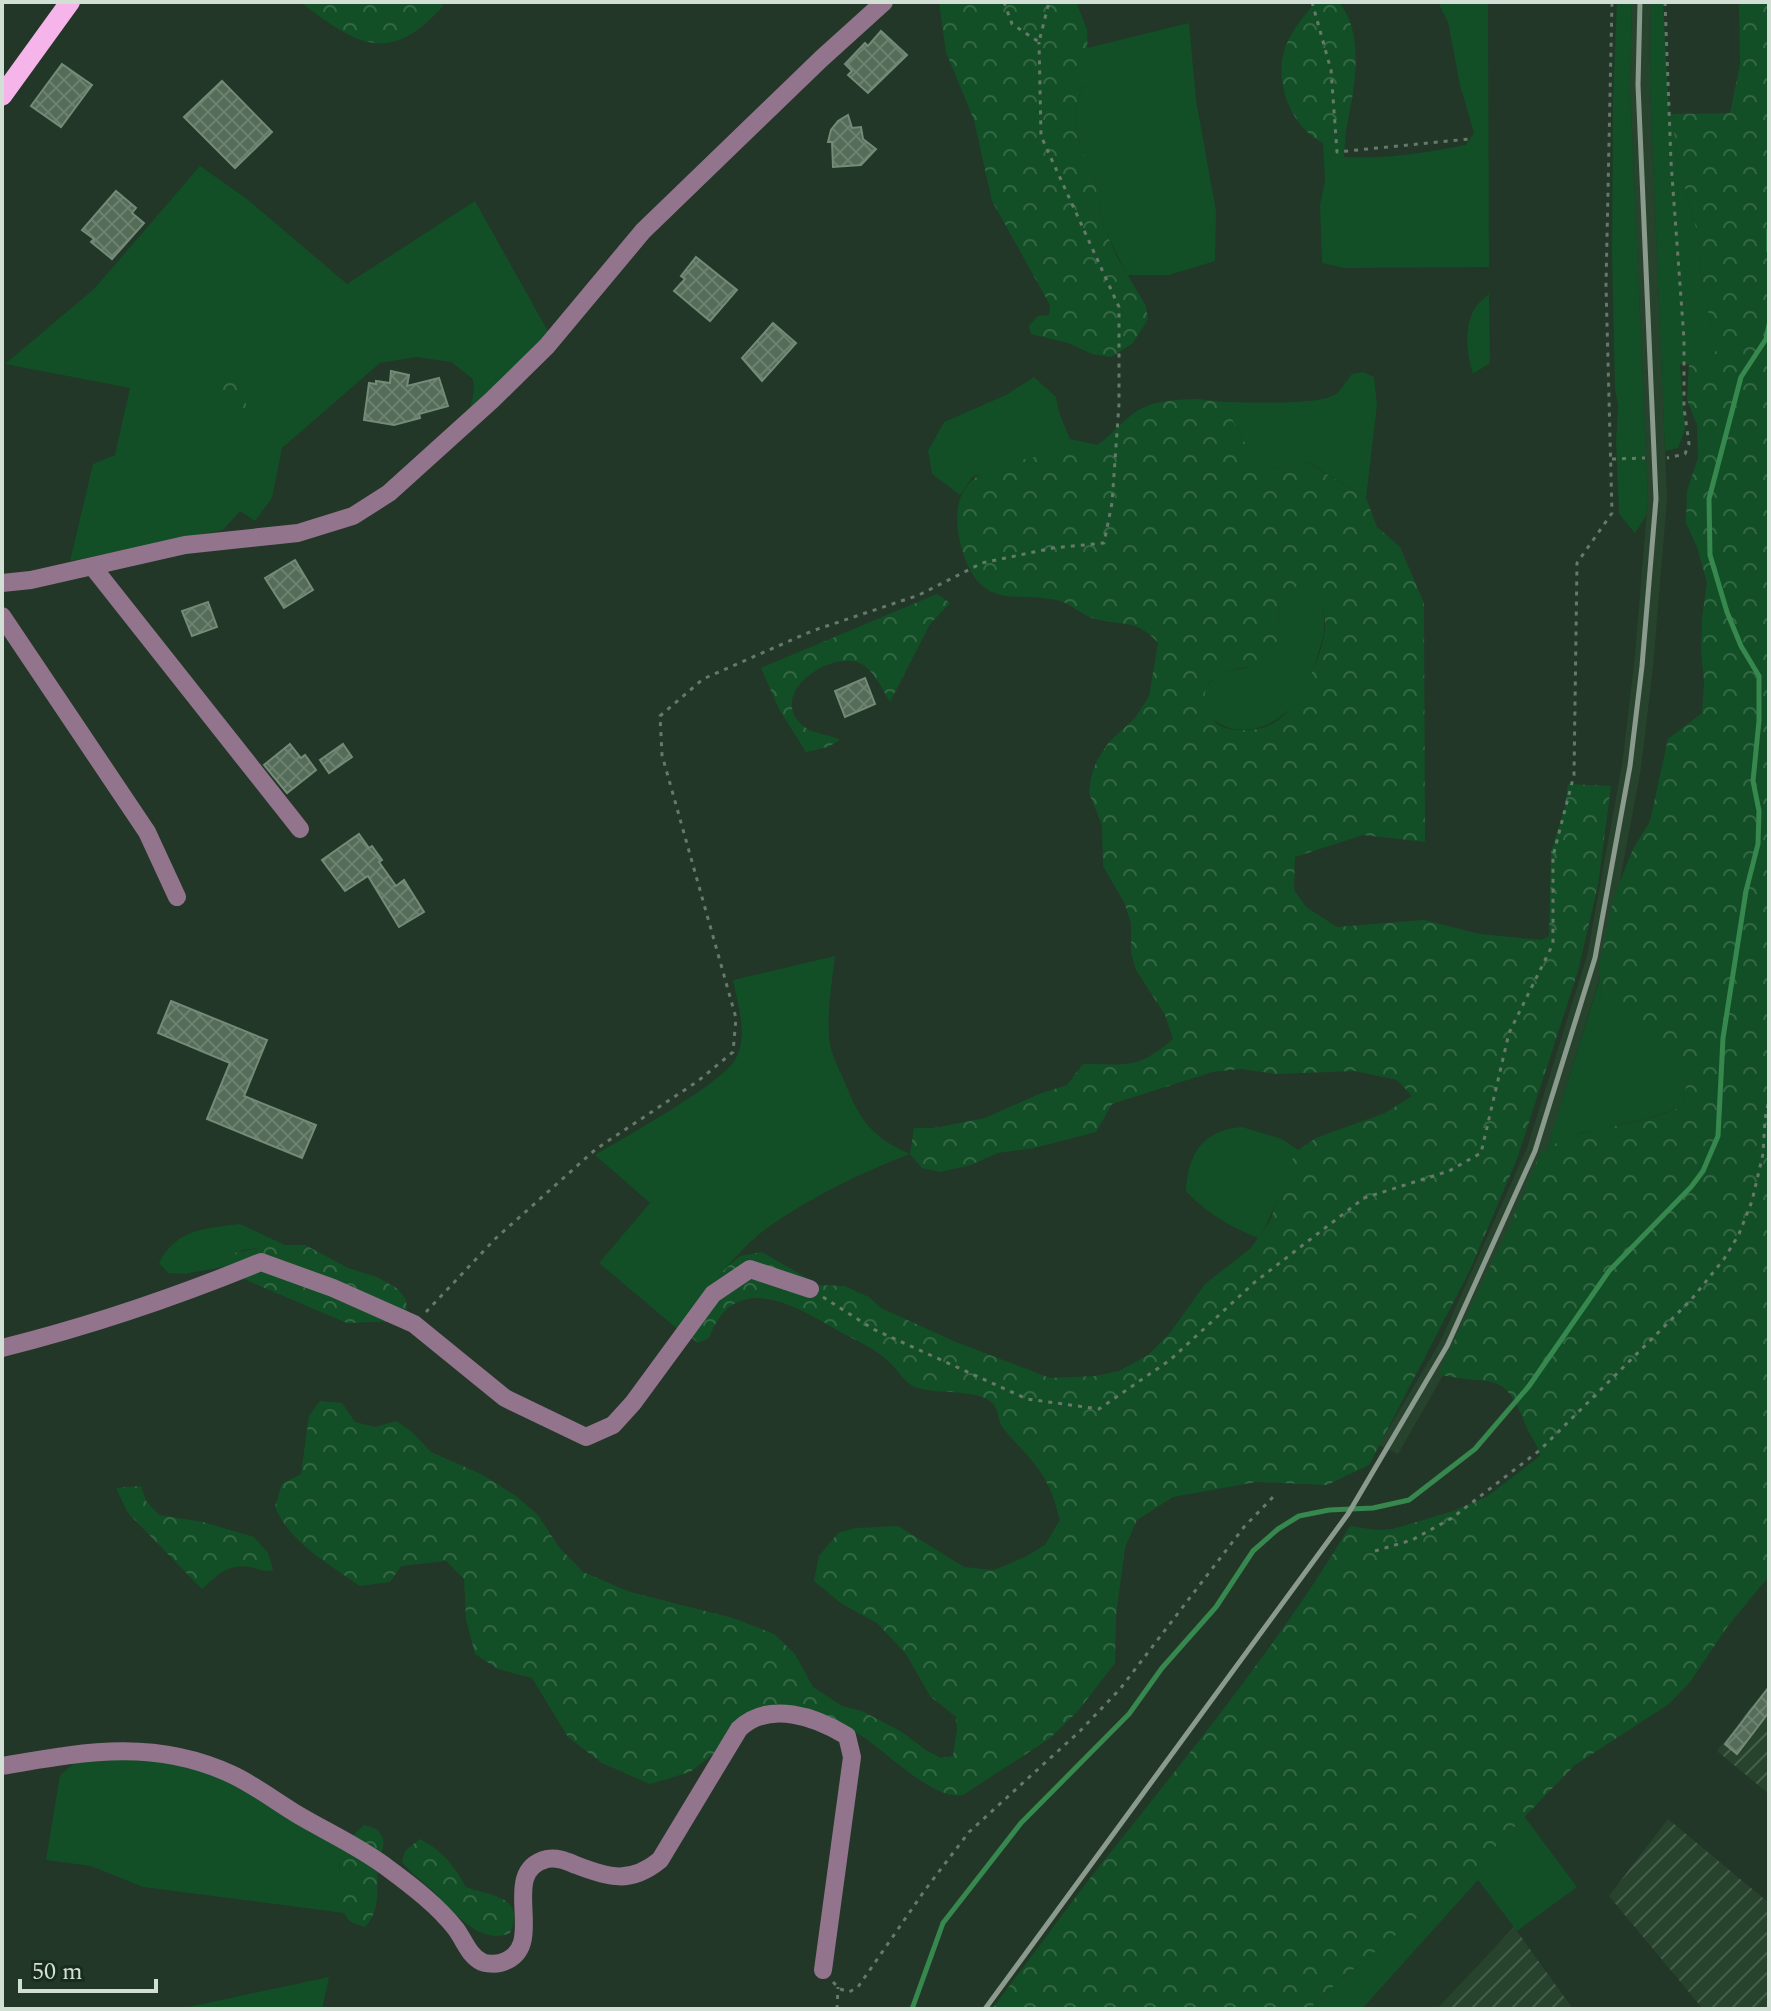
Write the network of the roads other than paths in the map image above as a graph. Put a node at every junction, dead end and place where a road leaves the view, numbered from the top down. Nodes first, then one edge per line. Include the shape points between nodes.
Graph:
1 (70, 2) edge
2 (884, 2) edge
3 (2, 96) edge
4 (92, 566) junction
5 (2, 583) edge
6 (2, 616) edge
7 (300, 829) dead end
8 (177, 897) dead end
9 (810, 1289) road end
10 (2, 1348) edge
11 (2, 1766) edge
12 (823, 1970) road end

1 - 3 main road
2 - 4 street via 686,188 547,346 389,493 353,516 298,533 185,545
4 - 5 street
4 - 7 street
6 - 8 street via 147,832
9 - 10 street via 750,1269 737,1277 713,1294 613,1425 586,1437 505,1398 414,1324 261,1262 75,1330
11 - 12 street via 95,1751 143,1750 180,1756 233,1775 388,1867 440,1912 469,1951 482,1962 498,1964 514,1957 523,1942 524,1878 534,1866 562,1859 608,1874 643,1874 660,1860 739,1729 765,1713 793,1715 828,1724 847,1736 852,1757

